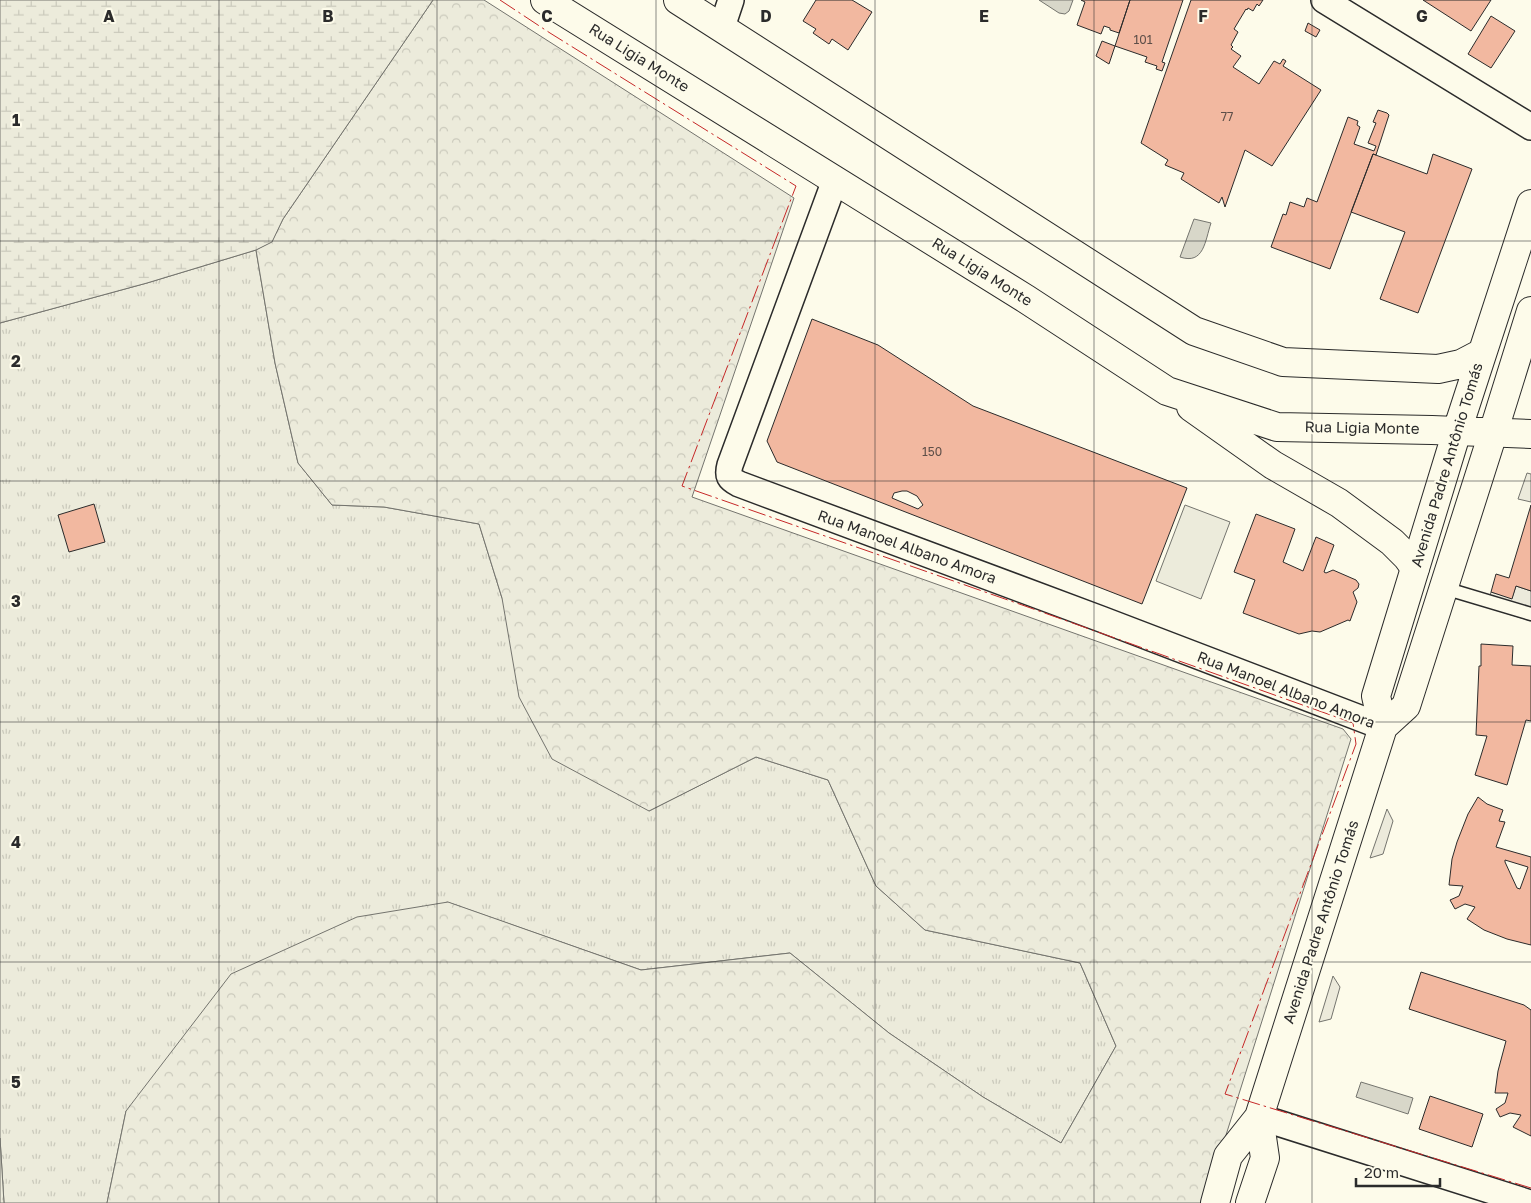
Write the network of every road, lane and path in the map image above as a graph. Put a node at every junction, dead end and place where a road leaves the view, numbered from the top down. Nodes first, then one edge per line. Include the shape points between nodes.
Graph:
1 (545, 0) edge
2 (678, 0) edge
3 (731, 0) edge
4 (1324, 0) edge
5 (722, 27) junction
6 (1531, 127) edge
7 (835, 180) junction
8 (1531, 204) edge
9 (1531, 311) edge
10 (1482, 353) junction
11 (1167, 391) junction
12 (1458, 431) junction
13 (1493, 432) junction
14 (1531, 434) edge
15 (1414, 568) junction
16 (1444, 588) junction
17 (1531, 614) edge
18 (1383, 726) junction
19 (1259, 1117) junction
20 (1215, 1203) edge
21 (1250, 1203) edge
22 (1530, 1203) edge

1 - 7 main road, Rua Ligia Monte
2 - 5 main road
3 - 5 street
4 - 6 street
5 - 10 main road via 1194,331 1283,362 1438,368 1461,364
7 - 11 main road, Rua Ligia Monte
7 - 18 street, Rua Manoel Albano Amora via 730,465 730,480
8 - 10 main road, Avenida Padre Antônio Tomás
9 - 13 main road
10 - 12 main road, Avenida Padre Antônio Tomás
11 - 12 main road, Rua Ligia Monte via 1278,426
11 - 15 main road via 1273,464 1339,504 1392,542
12 - 13 main road, Rua Ligia Monte
12 - 15 main road, Avenida Padre Antônio Tomás
13 - 14 main road, Rua Ligia Monte
13 - 16 main road
15 - 18 main road, Avenida Padre Antônio Tomás via 1376,696
16 - 17 lane
16 - 18 main road via 1406,706
18 - 19 main road, Avenida Padre Antônio Tomás
19 - 20 main road, Avenida Padre Antônio Tomás via 1228,1156
19 - 21 main road, Avenida Padre Antônio Tomás via 1264,1158
19 - 22 street

